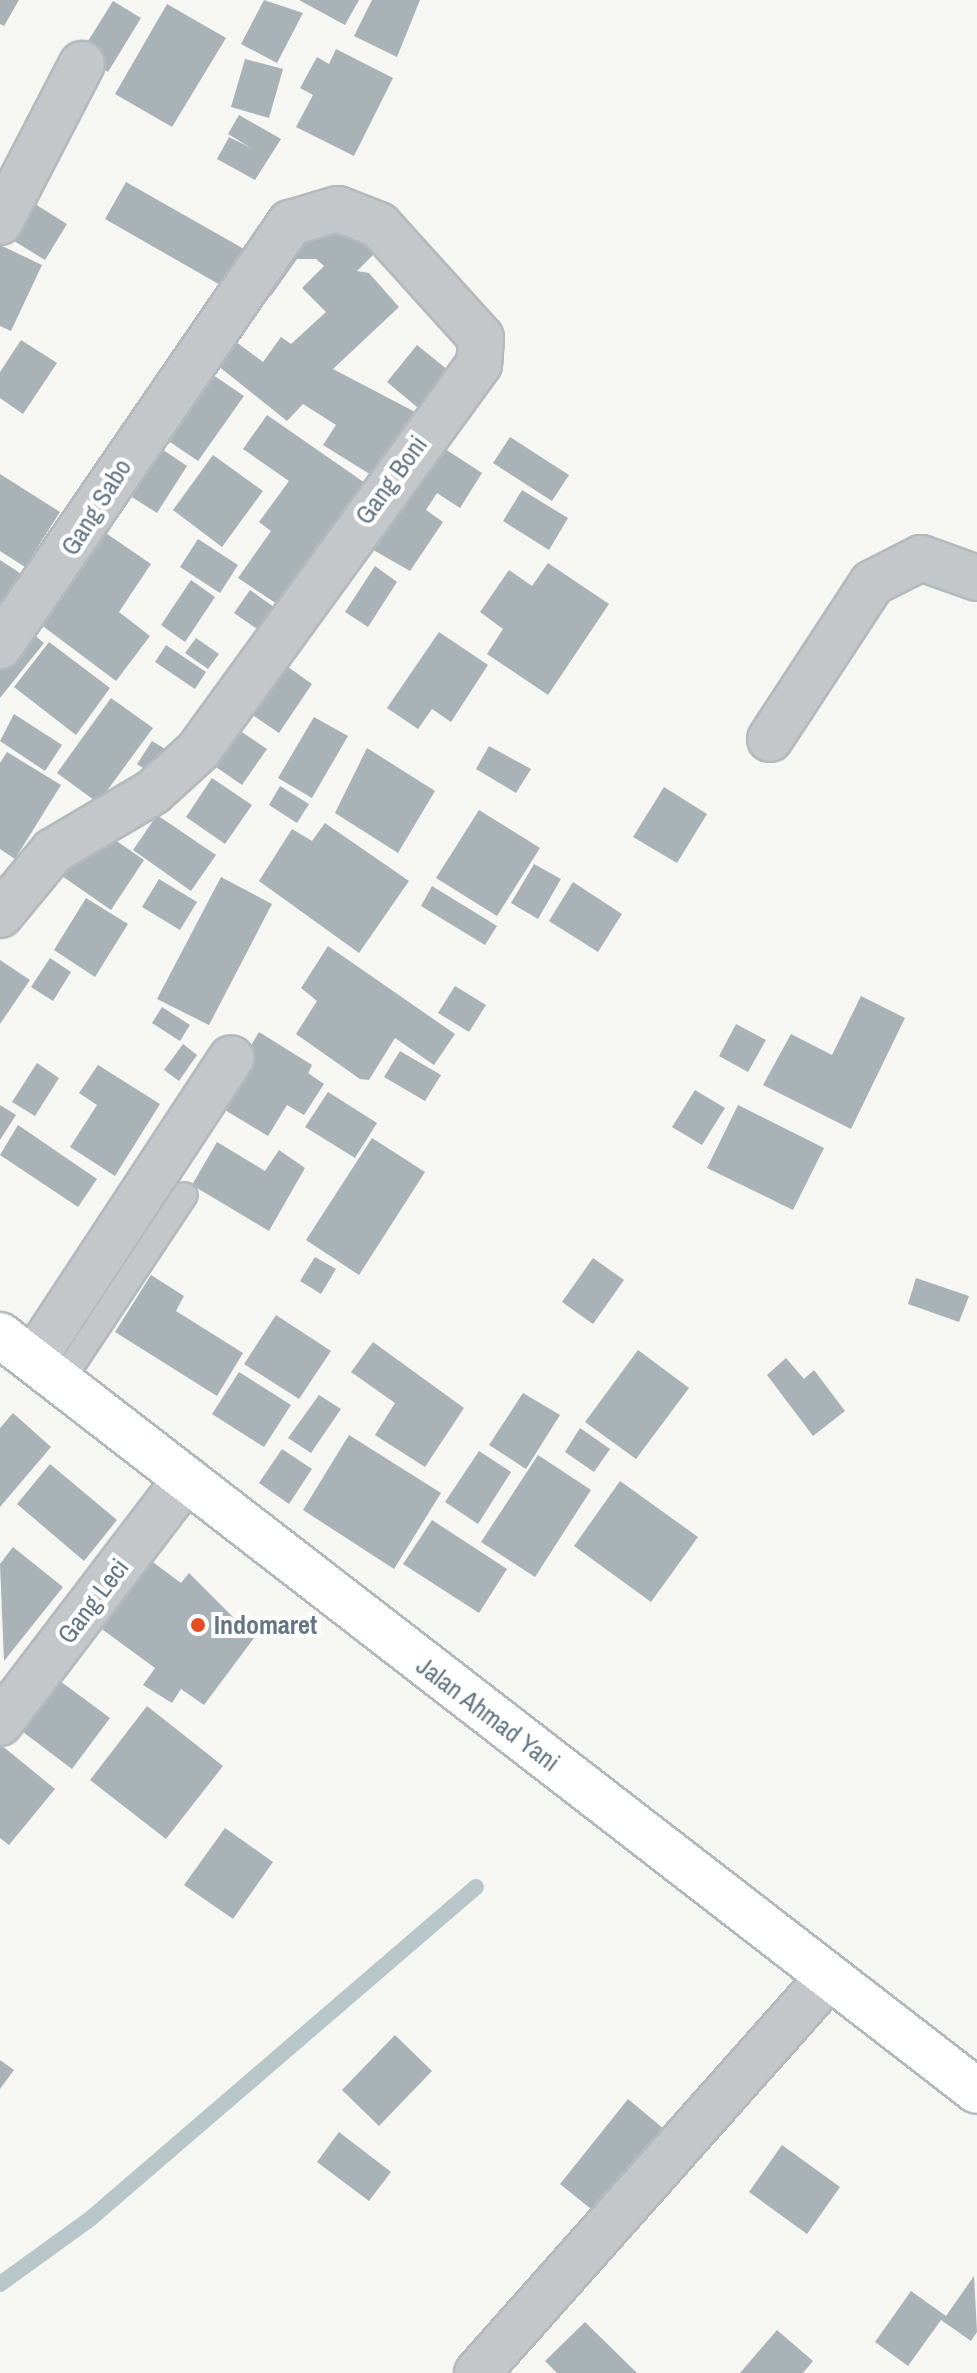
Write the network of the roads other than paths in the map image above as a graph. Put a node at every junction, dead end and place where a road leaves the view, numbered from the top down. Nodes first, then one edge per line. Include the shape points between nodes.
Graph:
1 (82, 64) dead end
2 (0, 222) edge
3 (189, 365) joint
4 (977, 578) edge
5 (0, 646) edge
6 (770, 739) dead end
7 (0, 915) edge
8 (231, 1058) dead end
9 (185, 1195) dead end
10 (31, 1359) edge
11 (186, 1479) junction
12 (0, 1723) edge
13 (829, 1977) junction
14 (977, 2091) edge
15 (477, 2373) edge

1 - 2 street
3 - 5 street, Gang Sabo
3 - 7 street, Gang Boni via 284,228 327,210 379,225 481,338 479,364 199,750 153,792 53,851
4 - 6 street via 921,558 883,575
8 - 10 street
9 - 10 lane
10 - 11 main road, Jalan Ahmad Yani
11 - 12 street, Gang Leci
11 - 13 main road, Jalan Ahmad Yani
13 - 14 main road, Jalan Ahmad Yani
13 - 15 street

